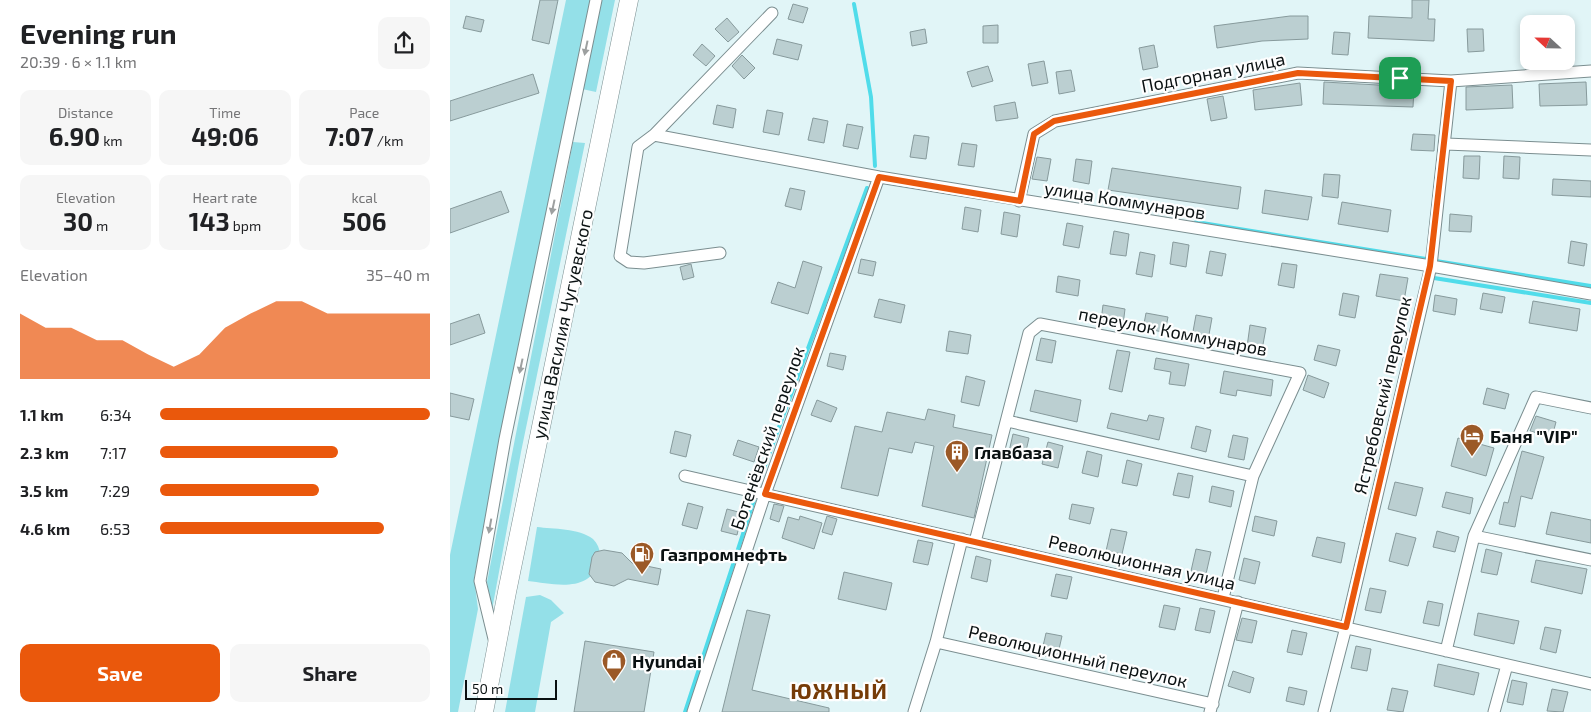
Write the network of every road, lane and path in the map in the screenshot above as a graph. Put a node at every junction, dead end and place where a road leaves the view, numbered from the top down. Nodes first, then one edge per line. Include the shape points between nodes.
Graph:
1 (596, 0) edge
2 (629, 0) edge
3 (772, 13) dead end
4 (1591, 71) edge
5 (1451, 81) junction
6 (654, 135) junction
7 (1446, 144) junction
8 (1591, 150) edge
9 (879, 177) junction
10 (1020, 201) junction
11 (720, 253) dead end
12 (1430, 266) junction
13 (1591, 294) edge
14 (1591, 408) edge
15 (1007, 421) junction
16 (685, 476) dead end
17 (1253, 476) junction
18 (765, 494) junction
19 (1474, 536) junction
20 (962, 539) junction
21 (975, 542) junction
22 (1591, 560) edge
23 (1223, 598) junction
24 (1238, 602) junction
25 (1346, 627) junction
26 (936, 642) junction
27 (496, 649) junction
28 (1446, 651) junction
29 (1506, 665) junction
30 (1591, 684) edge
31 (1212, 708) edge
32 (484, 712) edge
33 (693, 712) edge
34 (914, 712) edge
35 (1324, 712) edge
36 (1494, 712) edge

1 -> 27 street, улица Василия Чугуевского via 506,438 480,581
2 - 27 main road, улица Василия Чугуевского
3 - 6 street
4 - 5 street, Подгорная улица
5 - 7 street, Ястребовский переулок
5 - 10 street, Подгорная улица via 1298,73 1054,121 1034,134
6 - 9 street, улица Коммунаров
6 - 11 street via 638,147 620,256 629,262 644,263
7 - 8 street
7 - 12 street, Ястребовский переулок
9 - 10 street, улица Коммунаров
9 - 18 street, Ботенёвский переулок
10 - 12 street, улица Коммунаров
12 - 13 street, улица Коммунаров
12 - 25 street, Ястребовский переулок
14 - 19 street via 1536,397
15 - 17 street
15 - 17 street, переулок Коммунаров via 1029,333 1040,324 1300,373
15 - 21 street
16 - 18 street, Революционная улица
17 - 23 street
18 - 20 street, Революционная улица
18 - 33 street, Ботенёвский переулок
19 - 22 street
19 - 28 street
20 - 21 street, Революционная улица
20 - 26 street
21 - 23 street, Революционная улица
23 - 24 street, Революционная улица
24 - 25 street, Революционная улица
24 - 31 street, Революционный переулок
25 - 28 street, Революционная улица
25 - 35 street, Ястребовский переулок
26 - 31 street, Революционный переулок
26 - 34 street
27 - 32 main road, улица Василия Чугуевского
28 - 29 street, Революционная улица
29 - 30 street, Революционная улица
29 - 36 street

